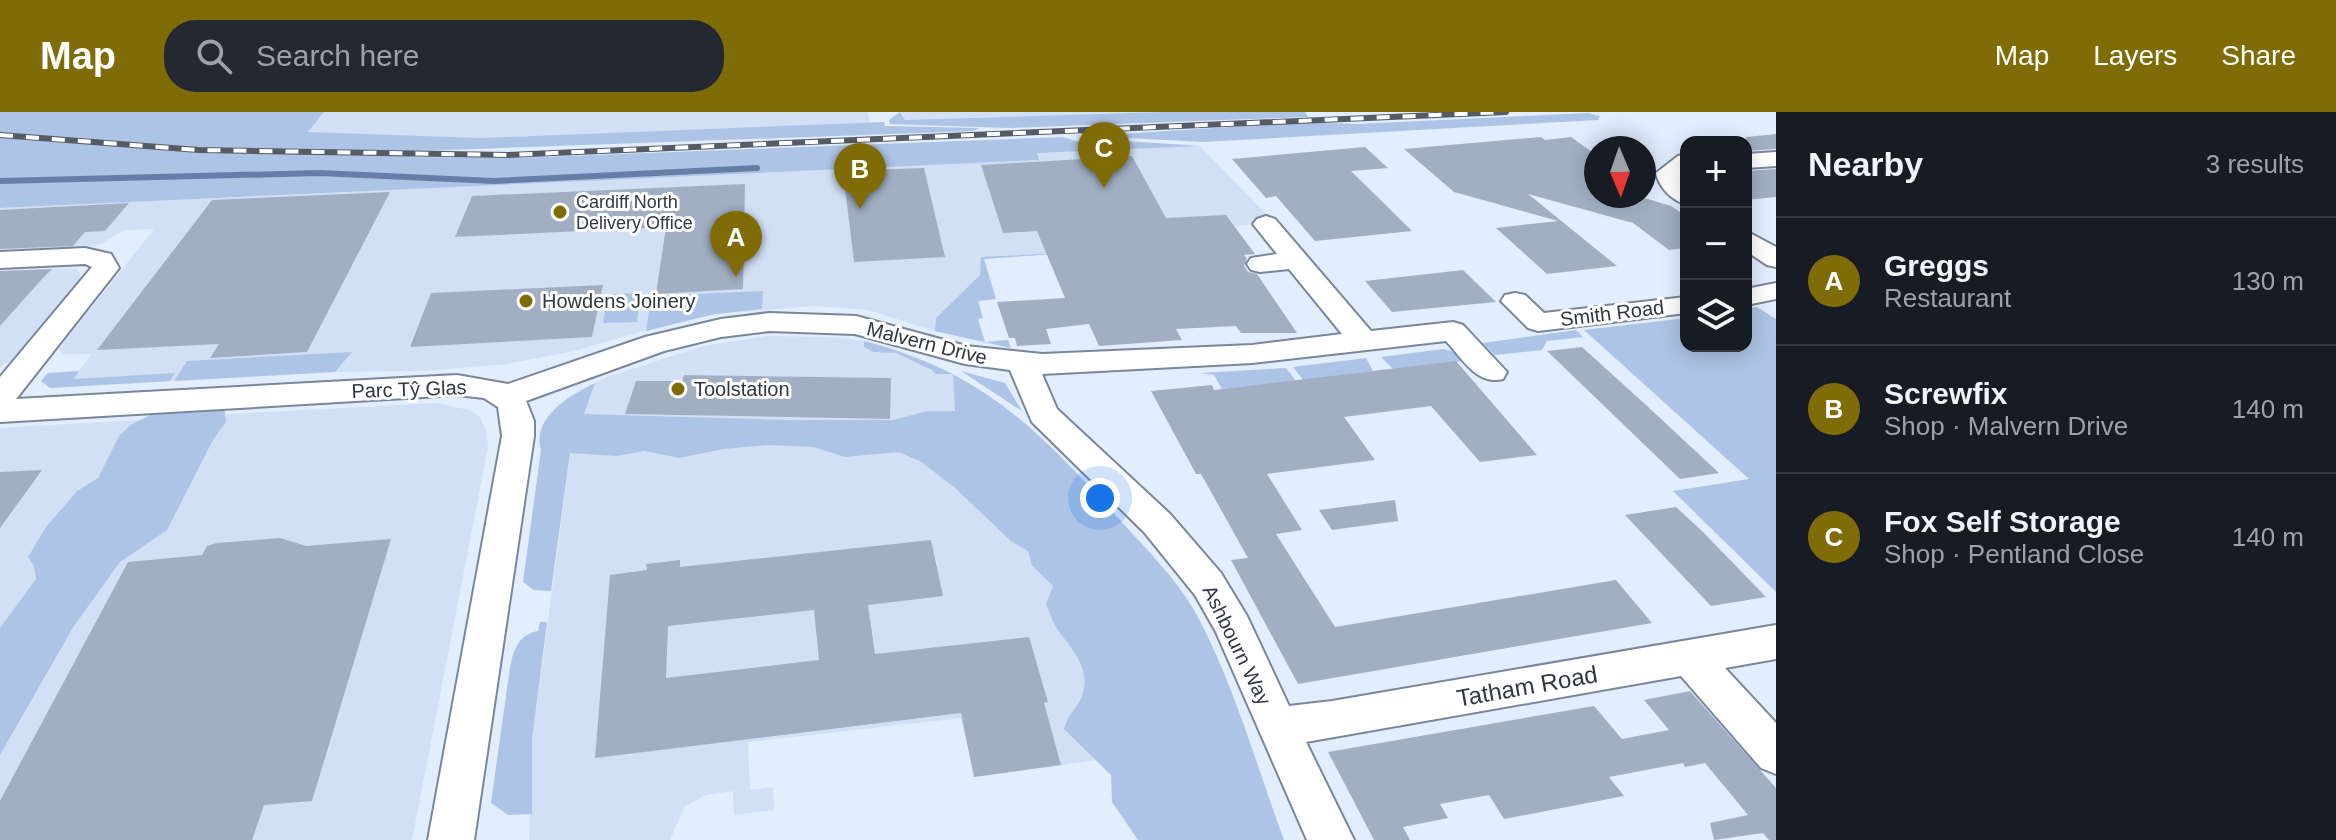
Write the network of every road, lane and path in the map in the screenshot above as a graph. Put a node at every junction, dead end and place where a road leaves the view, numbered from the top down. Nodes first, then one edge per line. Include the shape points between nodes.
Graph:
1 (1680, 165) edge
2 (1680, 191) edge
3 (1266, 224) dead end
4 (1752, 243) edge
5 (1776, 259) edge
6 (0, 260) edge
7 (1296, 260) junction
8 (1260, 264) dead end
9 (1776, 291) edge
10 (1752, 296) edge
11 (1515, 301) dead end
12 (1680, 306) edge
13 (1364, 342) junction
14 (1022, 363) junction
15 (1062, 364) junction
16 (1492, 372) dead end
17 (508, 396) junction
18 (0, 398) edge
19 (0, 411) edge
20 (1074, 440) junction
21 (1776, 642) edge
22 (1690, 657) junction
23 (1276, 726) junction
24 (1776, 754) edge
25 (451, 840) edge
26 (1331, 840) edge

1 - 2 street via 1668,173
3 - 7 street
4 - 5 street
6 - 18 street via 85,256 102,260 106,268
7 - 8 street
7 - 13 street
9 - 10 street
11 - 12 street, Smith Road via 1538,322
13 - 15 street, Malvern Drive
13 - 16 street, Malvern Drive via 1453,331
14 - 15 street, Malvern Drive
14 - 17 street, Malvern Drive via 965,355 856,325 769,322 655,344
14 - 20 street, Ashbourn Way via 1043,414
15 - 20 street, Ashbourn Way via 1060,393
17 - 19 street, Parc Tŷ Glas via 457,385
17 - 25 street via 519,416 518,436
20 - 23 street, Ashbourn Way via 1178,545 1208,584
21 - 22 street, Tatham Road
22 - 23 street, Tatham Road
22 - 24 street
23 - 26 street, Ashbourn Way

